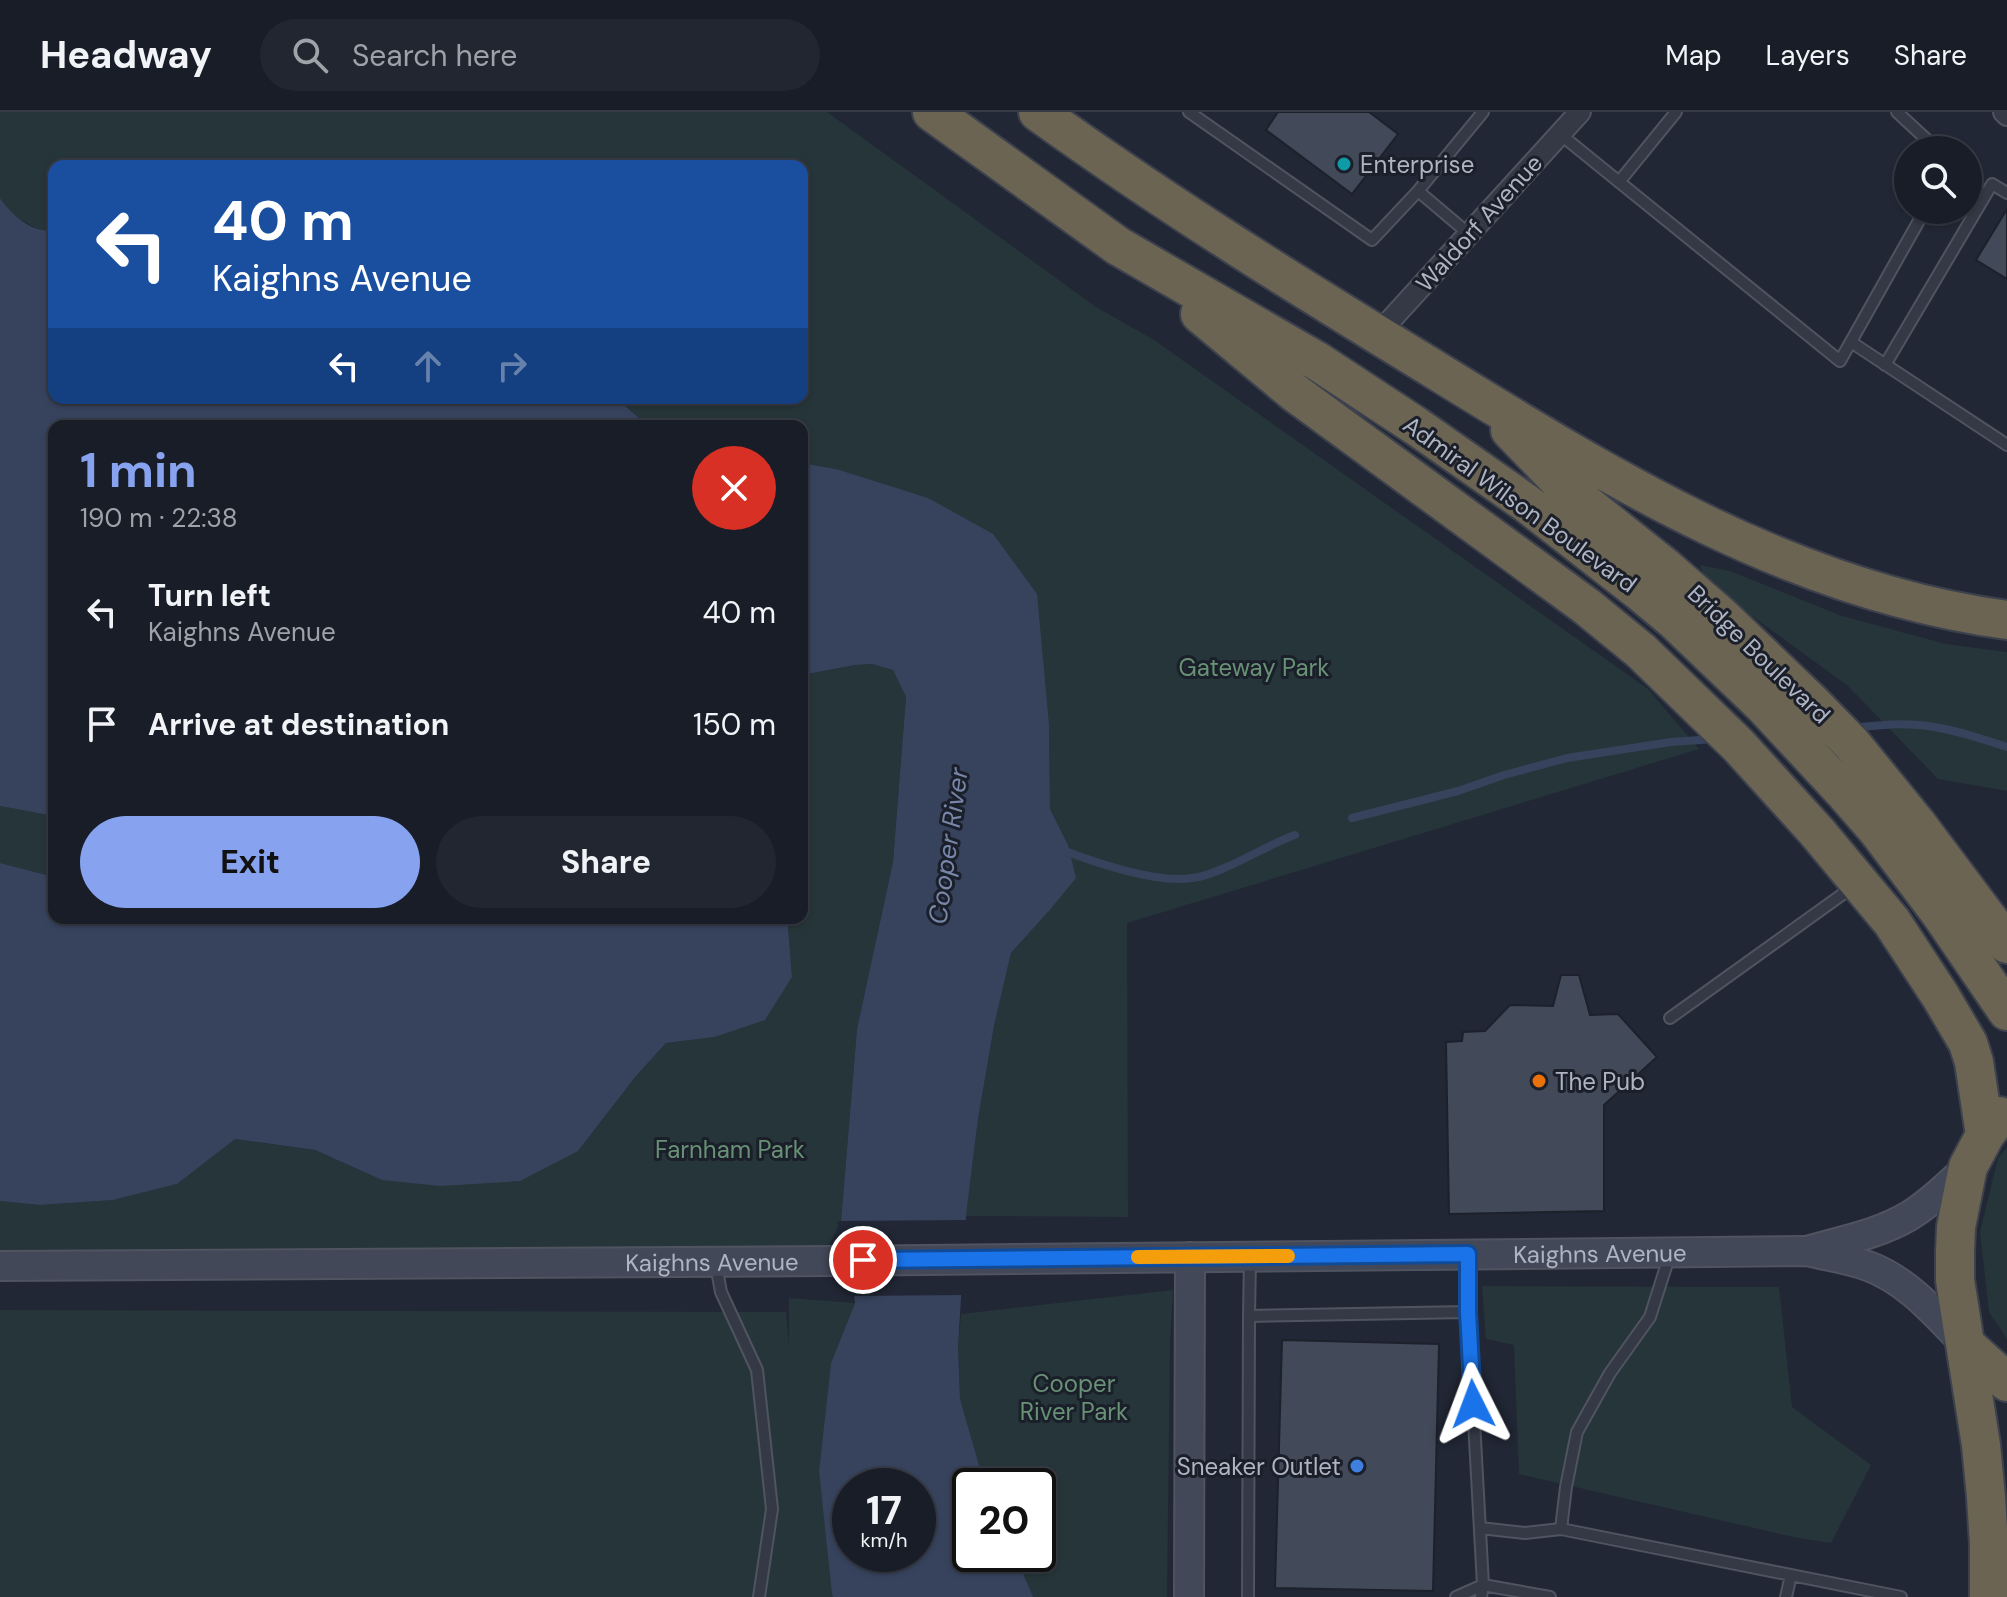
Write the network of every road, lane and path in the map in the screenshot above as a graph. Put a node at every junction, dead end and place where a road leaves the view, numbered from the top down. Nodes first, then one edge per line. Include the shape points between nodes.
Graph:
1 (932, 112) edge
2 (1189, 112) edge
3 (1483, 112) edge
4 (1580, 112) edge
5 (1676, 112) edge
6 (1897, 112) edge
7 (1049, 115) edge
8 (1560, 134) junction
9 (1923, 136) edge
10 (1619, 182) junction
11 (1418, 191) junction
12 (2007, 193) edge
13 (1917, 224) edge
14 (1469, 234) junction
15 (1118, 246) junction
16 (1377, 335) junction
17 (1851, 342) junction
18 (1885, 365) junction
19 (1478, 396) junction
20 (2007, 445) edge
21 (2007, 620) edge
22 (1858, 882) junction
23 (2007, 944) edge
24 (2006, 1009) edge
25 (1670, 1018) dead end
26 (1987, 1137) edge
27 (1807, 1251) junction
28 (1671, 1252) junction
29 (1468, 1254) junction
30 (1250, 1256) junction
31 (1190, 1257) junction
32 (715, 1261) junction
33 (0, 1266) edge
34 (1468, 1312) junction
35 (1249, 1316) junction
36 (1966, 1345) junction
37 (2007, 1382) edge
38 (1480, 1528) junction
39 (1561, 1529) junction
40 (1791, 1575) junction
41 (1483, 1585) junction
42 (759, 1597) edge
43 (1189, 1597) edge
44 (1248, 1597) edge
45 (1456, 1597) edge
46 (1481, 1597) edge
47 (1550, 1597) edge
48 (1786, 1597) edge
49 (1901, 1597) edge
50 (1989, 1597) edge

1 - 15 highway, Admiral Wilson Boulevard
2 - 11 lane via 1372,240
3 - 11 lane
4 - 8 street, Waldorf Avenue
5 - 10 lane
6 - 9 lane
7 - 16 highway via 1128,176
8 - 10 lane
8 - 14 street, Waldorf Avenue
10 - 17 lane via 1840,361
11 - 14 lane
12 - 18 lane via 1992,184
13 - 17 lane
14 - 16 street, Waldorf Avenue
15 - 22 highway via 1295,393 1641,651 1773,782
15 - 24 highway, Admiral Wilson Boulevard via 1317,361 1416,426 1675,621 1763,705 1878,831
16 - 19 highway
17 - 18 lane
18 - 20 lane
19 - 21 highway via 1702,524 1767,552 1884,593
19 - 23 highway, Bridge Boulevard via 1567,489 1720,615 1852,744
22 - 25 lane
22 - 26 highway via 1892,922 1968,1043
26 - 27 main road, Kaighns Avenue via 1909,1216
26 - 36 highway via 1958,1211 1955,1280
27 - 28 main road, Kaighns Avenue
27 - 36 main road, Kaighns Avenue via 1886,1275 1906,1287
28 - 29 main road, Kaighns Avenue
28 - 39 lane via 1650,1317 1577,1432
29 - 30 main road, Kaighns Avenue
29 - 34 lane
30 - 31 main road, Kaighns Avenue
30 - 35 lane
31 - 32 main road, Kaighns Avenue
31 - 43 main road
32 - 33 main road, Kaighns Avenue
32 - 42 lane via 721,1292 757,1370 772,1509
34 - 35 lane
34 - 38 lane
35 - 44 lane
36 - 37 highway
36 - 50 highway via 1986,1497
38 - 39 lane via 1525,1533
38 - 41 lane
39 - 40 lane
40 - 48 lane
40 - 49 lane
41 - 45 lane
41 - 46 lane
41 - 47 lane

